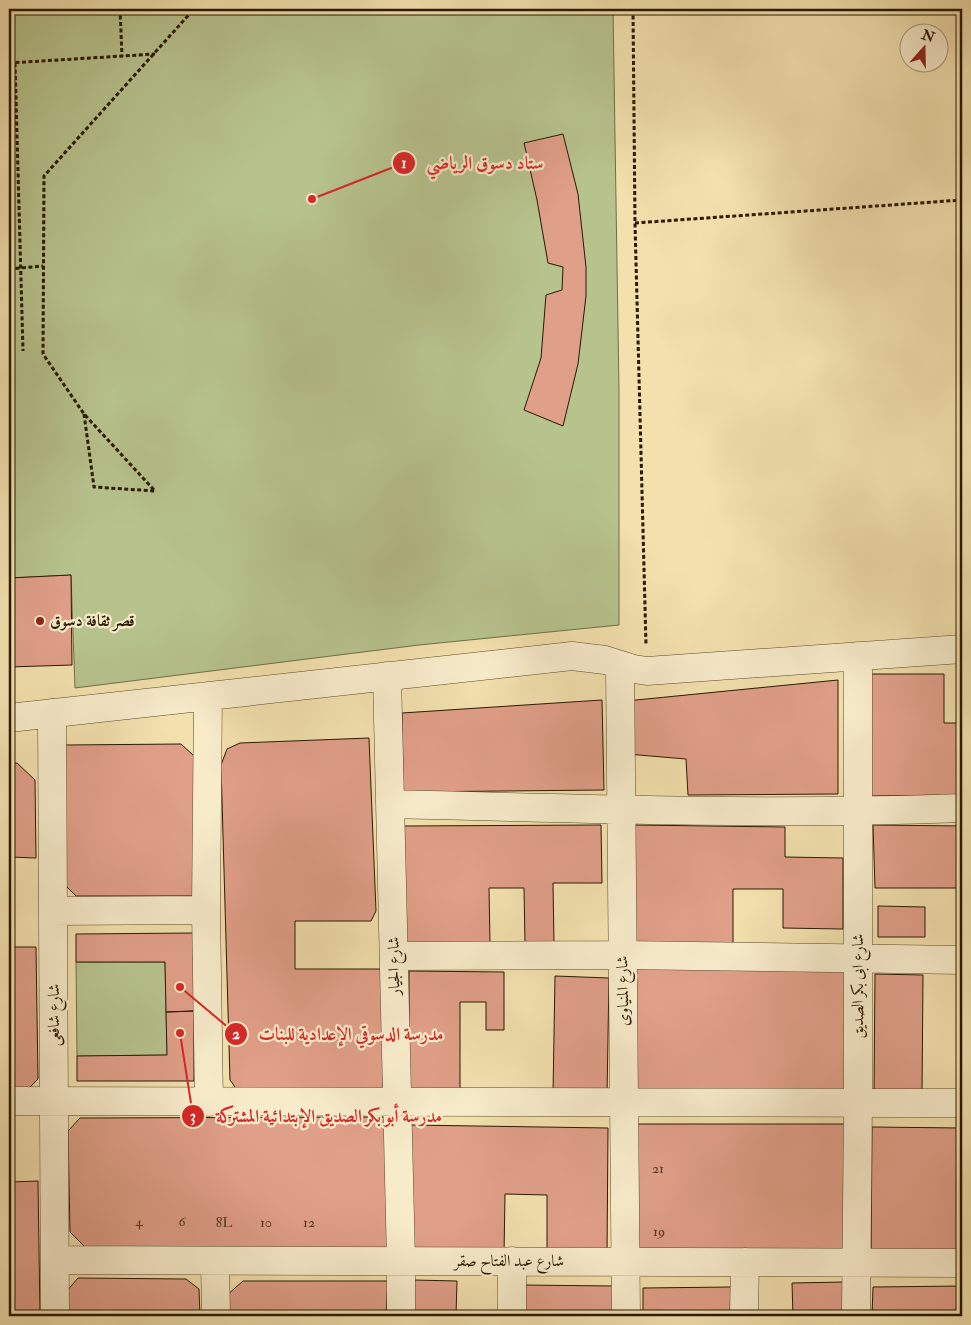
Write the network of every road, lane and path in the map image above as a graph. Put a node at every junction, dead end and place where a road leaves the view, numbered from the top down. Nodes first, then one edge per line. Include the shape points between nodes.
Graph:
1 (120, 9) edge
2 (194, 9) edge
3 (633, 9) edge
4 (155, 54) junction
5 (122, 56) junction
6 (9, 63) edge
7 (15, 63) junction
8 (962, 200) edge
9 (635, 223) junction
10 (43, 266) junction
11 (21, 268) junction
12 (9, 269) edge
13 (23, 351) dead end
14 (84, 414) junction
15 (962, 649) edge
16 (858, 656) junction
17 (620, 666) junction
18 (647, 671) junction
19 (386, 676) junction
20 (208, 696) junction
21 (52, 713) junction
22 (9, 718) edge
23 (390, 804) junction
24 (962, 808) edge
25 (621, 810) junction
26 (858, 812) junction
27 (206, 910) junction
28 (53, 911) junction
29 (622, 955) junction
30 (394, 956) junction
31 (858, 958) junction
32 (962, 960) edge
33 (9, 1101) edge
34 (54, 1101) junction
35 (209, 1102) junction
36 (397, 1102) junction
37 (624, 1102) junction
38 (858, 1102) junction
39 (962, 1103) edge
40 (55, 1260) junction
41 (215, 1261) junction
42 (401, 1261) junction
43 (512, 1261) junction
44 (626, 1262) junction
45 (744, 1262) junction
46 (856, 1262) junction
47 (962, 1263) edge
48 (55, 1316) edge
49 (216, 1316) edge
50 (401, 1316) edge
51 (512, 1316) edge
52 (626, 1316) edge
53 (744, 1316) edge
54 (856, 1316) edge

1 - 5 path
2 - 4 path
3 - 9 path
4 - 5 path
4 - 10 path via 44,176
5 - 7 path
6 - 7 path
7 - 11 path
8 - 9 path
9 - 18 path
10 - 11 path
10 - 14 path via 43,354
11 - 12 path
11 - 13 path
14 - 14 path via 90,421 155,491 94,487
15 - 16 street
16 - 18 street
16 - 26 street, شارع ابى بكر الصديق
17 - 18 street
17 - 19 street via 605,660 572,656
17 - 25 street, شارع المنياوى
19 - 20 street
19 - 23 street, شارع الجيار
20 - 21 street
20 - 27 street
21 - 22 street
21 - 28 street, شارع شافعى
23 - 25 street
23 - 30 street, شارع الجيار
24 - 26 street
25 - 26 street
25 - 29 street, شارع المنياوى
26 - 31 street, شارع ابى بكر الصديق
27 - 28 street
27 - 35 street
28 - 34 street, شارع شافعى
29 - 30 street
29 - 31 street
29 - 37 street, شارع المنياوى
30 - 36 street, شارع الجيار
31 - 32 street
31 - 38 street, شارع ابى بكر الصديق
33 - 34 street
34 - 35 street
34 - 40 street, شارع شافعى
35 - 36 street
36 - 37 street
36 - 42 street, شارع الجيار
37 - 38 street
37 - 44 street, شارع المنياوى
38 - 39 street
38 - 46 street, شارع ابى بكر الصديق
40 - 41 street, شارع عبد الفتاح صقر
40 - 48 street, شارع شافعى
41 - 42 street, شارع عبد الفتاح صقر
41 - 49 street
42 - 43 street, شارع عبد الفتاح صقر
42 - 50 street, شارع الجيار
43 - 44 street, شارع عبد الفتاح صقر
43 - 51 street
44 - 45 street, شارع عبد الفتاح صقر
44 - 52 street, شارع المنياوى
45 - 46 street, شارع عبد الفتاح صقر
45 - 53 street
46 - 47 street, شارع عبد الفتاح صقر
46 - 54 street, شارع ابى بكر الصديق

